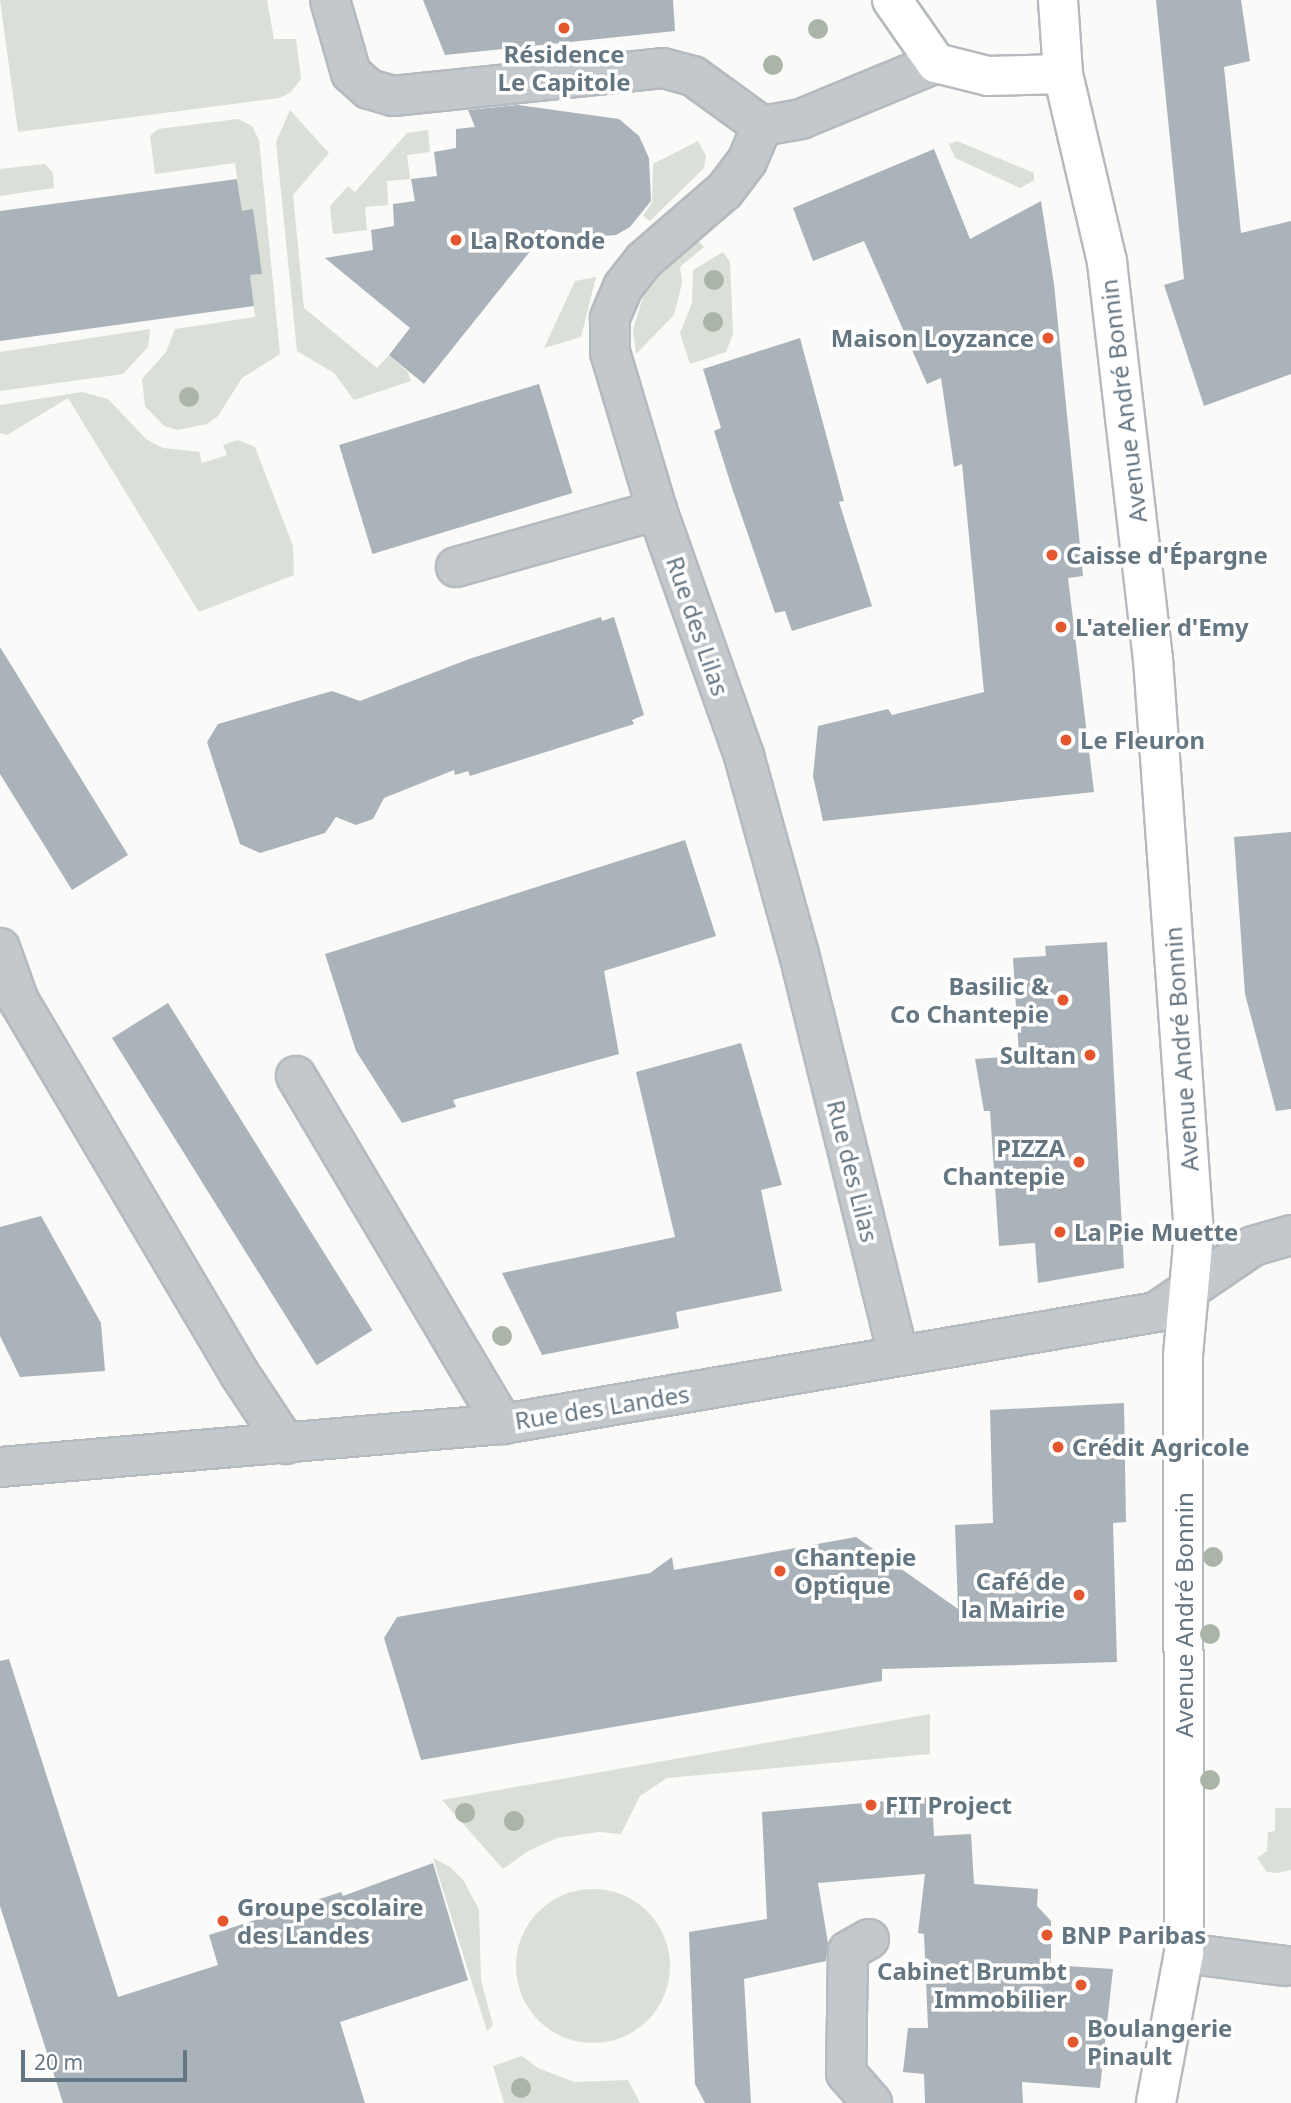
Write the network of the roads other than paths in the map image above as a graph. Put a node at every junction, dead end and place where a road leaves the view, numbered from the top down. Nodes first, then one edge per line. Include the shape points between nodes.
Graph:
1 (330, 0) edge
2 (892, 0) edge
3 (1058, 0) edge
4 (936, 63) junction
5 (1063, 74) junction
6 (762, 126) junction
7 (657, 510) junction
8 (456, 567) dead end
9 (0, 948) edge
10 (296, 1076) dead end
11 (1291, 1234) edge
12 (1191, 1289) junction
13 (898, 1355) junction
14 (503, 1424) junction
15 (286, 1444) junction
16 (0, 1467) edge
17 (869, 1939) dead end
18 (1185, 1953) junction
19 (1285, 1966) dead end
20 (872, 2103) edge
21 (1156, 2103) edge

1 - 6 street via 351,72 369,89 393,96 663,68 693,76
2 - 4 main road
3 - 5 main road, Avenue André Bonnin
4 - 5 main road via 988,76
4 - 6 street via 814,114
5 - 12 main road, Avenue André Bonnin via 1107,262 1153,659 1193,1222
6 - 7 street, Rue des Lilas via 747,161 724,191 644,260 623,287 610,318 610,352
7 - 8 street
7 - 13 street, Rue des Lilas via 744,755 799,954
9 - 15 street via 19,1002 239,1373
10 - 14 street
11 - 12 street, Rue des Landes via 1253,1246
12 - 13 street, Rue des Landes via 1156,1312
12 - 18 main road, Avenue André Bonnin via 1183,1355
13 - 14 street, Rue des Landes
14 - 15 street, Rue des Landes
15 - 16 street, Rue des Landes
17 - 20 street via 848,1951 846,2073
18 - 19 street
18 - 21 main road, Avenue André Bonnin

